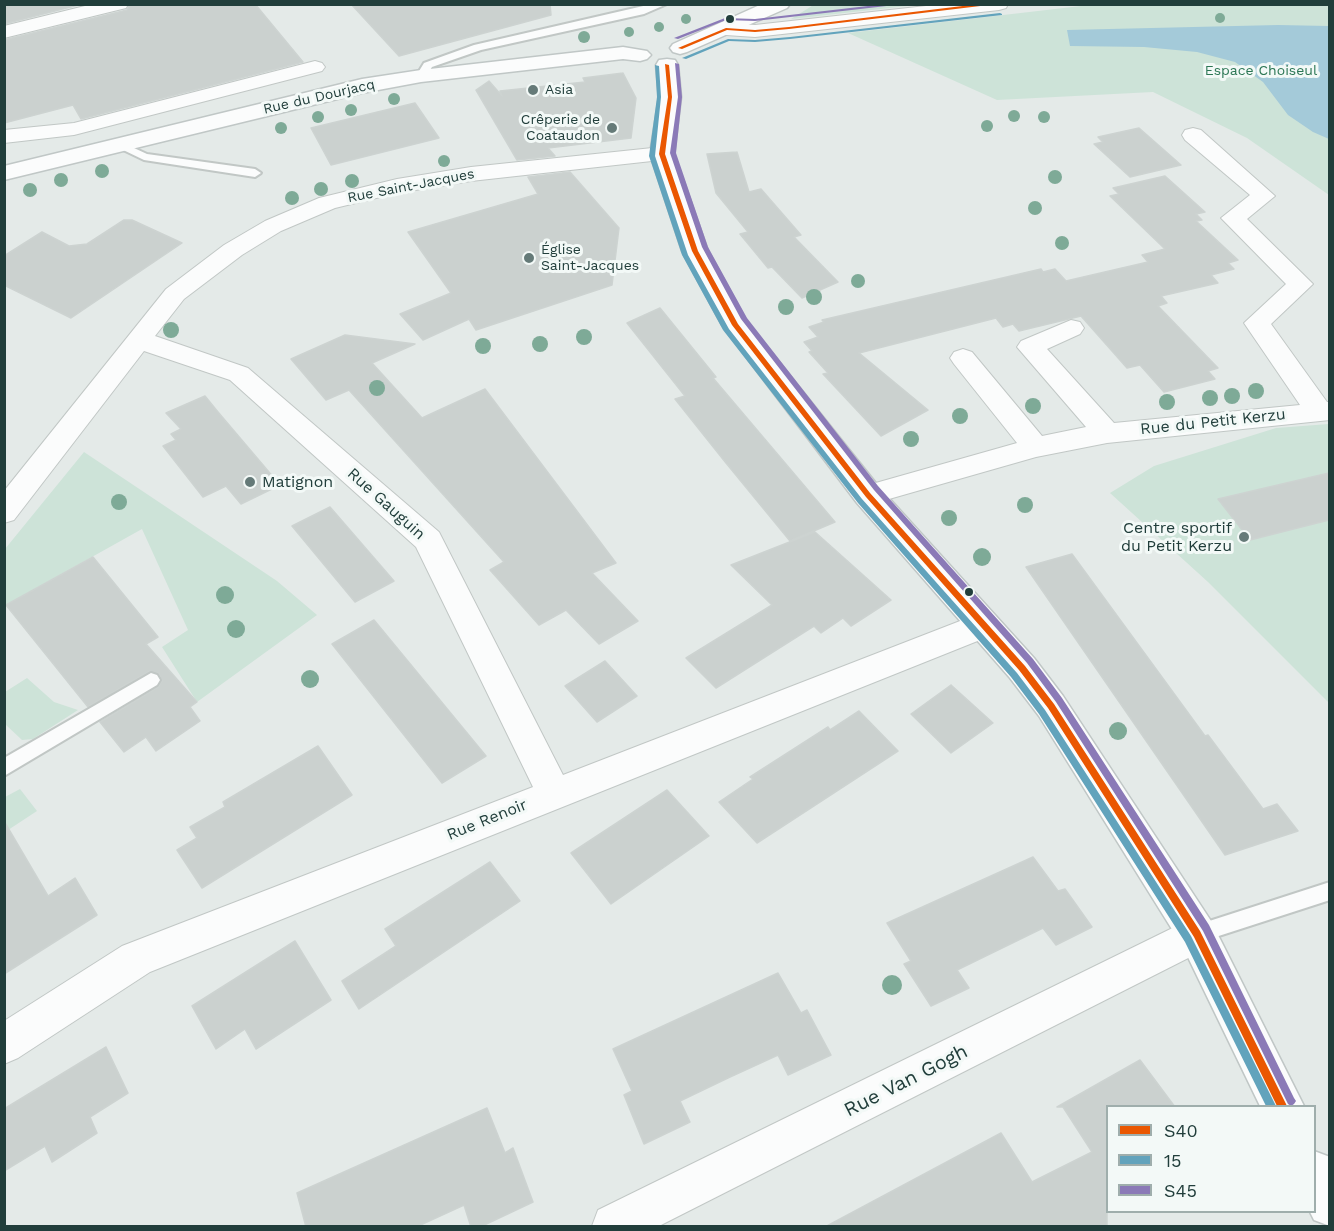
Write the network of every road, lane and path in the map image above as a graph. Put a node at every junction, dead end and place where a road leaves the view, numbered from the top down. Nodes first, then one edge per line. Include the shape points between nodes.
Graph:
1 (118, 4) edge
2 (662, 4) edge
3 (780, 4) edge
4 (999, 4) edge
5 (726, 29) junction
6 (4, 32) edge
7 (673, 57) junction
8 (315, 67) dead end
9 (421, 76) junction
10 (1194, 135) dead end
11 (4, 136) edge
12 (121, 145) junction
13 (662, 154) junction
14 (255, 172) dead end
15 (4, 173) edge
16 (1071, 328) dead end
17 (140, 340) junction
18 (963, 358) dead end
19 (1324, 411) edge
20 (1107, 433) junction
21 (1036, 447) junction
22 (868, 495) junction
23 (4, 512) edge
24 (984, 625) junction
25 (151, 680) dead end
26 (4, 768) edge
27 (554, 793) junction
28 (1329, 891) edge
29 (1197, 934) junction
30 (4, 1044) edge
31 (1281, 1105) edge
32 (1316, 1177) edge
33 (1329, 1204) edge
34 (614, 1227) edge

1 - 6 street
2 - 9 lane via 478,47 428,64
3 - 5 street
4 - 5 street via 766,30
5 - 7 street
7 - 9 street, Rue du Dourjacq via 654,65 644,61 640,54 623,53
7 - 13 street
8 - 11 street, Rue du Dourjacq via 74,129
9 - 12 street, Rue du Dourjacq via 362,86
10 - 19 street, Rue du Petit Kerzu via 1264,196 1233,218 1300,284 1257,323
12 - 14 lane via 144,157
12 - 15 street, Rue du Dourjacq
13 - 17 street, Rue Saint-Jacques via 471,174 327,203 273,226 226,255 175,294
13 - 22 street via 695,251 735,325
16 - 20 street via 1030,347
17 - 23 street, Rue Saint-Jacques
17 - 27 street, Rue Gauguin via 239,374 428,540
18 - 21 street
19 - 20 street, Rue du Petit Kerzu
20 - 21 street, Rue du Petit Kerzu
21 - 22 street, Rue du Petit Kerzu
22 - 24 street
24 - 27 street, Rue Renoir
24 - 29 street via 1052,706
25 - 26 lane
27 - 30 street, Rue Renoir via 136,959
28 - 29 lane
29 - 31 street
29 - 34 street, Rue Van Gogh
32 - 33 street

